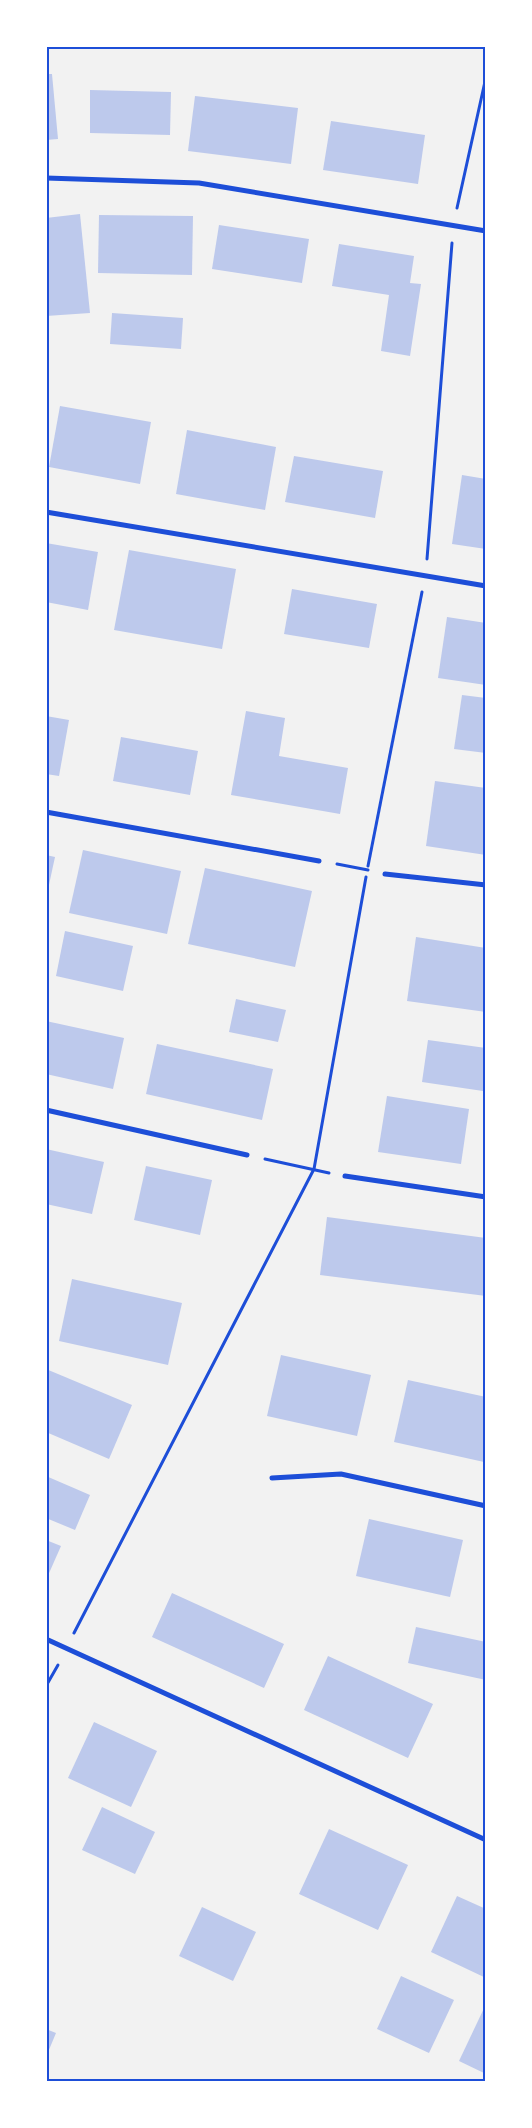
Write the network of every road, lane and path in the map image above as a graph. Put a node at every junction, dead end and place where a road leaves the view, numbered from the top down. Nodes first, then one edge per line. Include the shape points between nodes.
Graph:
1 (486, 77) edge
2 (46, 178) edge
3 (453, 226) junction
4 (486, 231) edge
5 (46, 512) edge
6 (426, 576) junction
7 (486, 586) edge
8 (46, 812) edge
9 (319, 861) joint
10 (368, 870) junction
11 (385, 874) joint
12 (486, 885) edge
13 (46, 1110) edge
14 (247, 1155) joint
15 (314, 1169) junction
16 (345, 1176) joint
17 (486, 1197) edge
18 (272, 1478) dead end
19 (486, 1506) edge
20 (46, 1639) edge
21 (67, 1648) junction
22 (46, 1686) edge
23 (486, 1840) edge

1 - 3 path
2 - 3 street via 199,183
3 - 4 street
3 - 6 path
5 - 6 street
6 - 7 street
6 - 10 path
8 - 9 street
9 - 10 path
10 - 11 path
10 - 15 path
11 - 12 street
13 - 14 street
14 - 15 path
15 - 16 path
15 - 21 path
16 - 17 street
18 - 19 street via 341,1474
20 - 21 street
21 - 22 path
21 - 23 street

